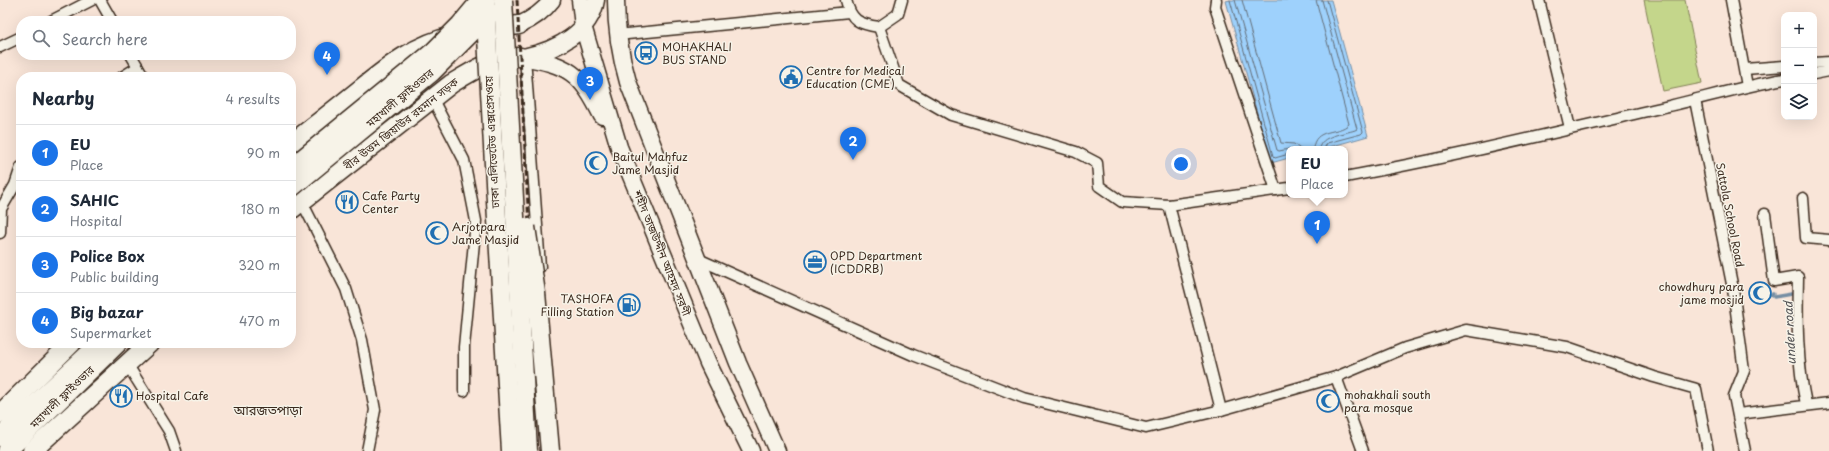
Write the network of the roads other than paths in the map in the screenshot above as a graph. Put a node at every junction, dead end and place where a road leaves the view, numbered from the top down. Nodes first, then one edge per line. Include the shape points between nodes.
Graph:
1 (92, 0) edge
2 (100, 0) edge
3 (481, 0) edge
4 (485, 0) edge
5 (489, 0) edge
6 (502, 0) edge
7 (552, 0) edge
8 (580, 0) edge
9 (596, 0) edge
10 (616, 0) edge
11 (846, 0) edge
12 (902, 0) edge
13 (1216, 0) edge
14 (1539, 0) edge
15 (1731, 0) edge
16 (849, 12) junction
17 (61, 16) edge
18 (109, 16) edge
19 (519, 25) joint
20 (583, 26) junction
21 (879, 27) junction
22 (494, 29) junction
23 (618, 35) junction
24 (16, 39) edge
25 (0, 47) edge
26 (523, 57) junction
27 (503, 59) junction
28 (134, 60) edge
29 (1829, 62) edge
30 (1817, 63) edge
31 (1781, 66) edge
32 (138, 67) junction
33 (1745, 69) junction
34 (1829, 71) edge
35 (130, 72) edge
36 (141, 72) edge
37 (1817, 73) edge
38 (1781, 80) edge
39 (1747, 86) junction
40 (432, 98) junction
41 (1695, 100) junction
42 (1570, 128) junction
43 (296, 140) edge
44 (619, 147) junction
45 (296, 164) edge
46 (1348, 176) edge
47 (16, 181) edge
48 (296, 184) edge
49 (515, 186) junction
50 (1286, 188) edge
51 (1276, 190) junction
52 (1803, 198) dead end
53 (1169, 205) junction
54 (296, 206) edge
55 (1765, 214) dead end
56 (0, 233) edge
57 (1829, 240) edge
58 (696, 258) junction
59 (67, 348) edge
60 (95, 348) edge
61 (113, 348) edge
62 (145, 348) edge
63 (127, 364) junction
64 (1336, 377) junction
65 (464, 391) dead end
66 (1829, 403) edge
67 (1806, 404) junction
68 (1221, 410) junction
69 (1, 412) edge
70 (1738, 414) junction
71 (0, 437) edge
72 (7, 451) edge
73 (32, 451) edge
74 (176, 451) edge
75 (367, 451) edge
76 (511, 451) edge
77 (517, 451) edge
78 (528, 451) edge
79 (550, 451) edge
80 (554, 451) edge
81 (751, 451) edge
82 (777, 451) edge
83 (1364, 451) edge
84 (1708, 451) edge
85 (1745, 451) edge

1 - 17 street
2 - 18 street
3 - 45 highway, মহাখালী ফ্লাইওভার, bridge via 433,52
4 - 76 highway, ঢাকা এলিভেটেড এক্সপ্রেসওয়ে, bridge
5 - 22 street
6 - 48 highway, মহাখালী ফ্লাইওভার, bridge via 432,72
6 - 49 highway, ঢাকা এলিভেটেড এক্সপ্রেসওয়ে, bridge
7 - 19 main road via 533,19
8 - 20 main road, শহীদ তাজউদ্দীন আহমদ সরণী
9 - 20 main road, বীর উত্তম জিয়াউর রহমান সড়ক via 593,12
10 - 23 main road
11 - 16 street
12 - 21 street via 898,14
13 - 51 street via 1215,7
14 - 42 street
15 - 33 street
16 - 21 street via 861,24
16 - 23 street
19 - 22 highway
20 - 26 main road, বীর উত্তম জিয়াউর রহমান সড়ক via 556,47
20 - 44 main road, শহীদ তাজউদ্দীন আহমদ সরণী
21 - 53 street via 899,85 951,115 1076,152 1097,163 1099,186 1122,202
22 - 43 highway via 436,40 412,51 390,65
23 - 58 main road via 628,82
24 - 25 street
26 - 27 highway, বীর উত্তম জিয়াউর রহমান সড়ক
26 - 44 main road via 566,68 577,77 592,97
26 - 80 street
27 - 40 highway, বীর উত্তম জিয়াউর রহমান সড়ক via 472,70
27 - 77 street
28 - 32 street
29 - 30 street
31 - 33 street
32 - 35 street
32 - 36 street
33 - 39 street
34 - 37 street
38 - 39 street
39 - 41 street
40 - 54 highway, বীর উত্তম জিয়াউর রহমান সড়ক
40 - 65 street via 464,160 476,221 464,346
41 - 42 street
41 - 70 street, Sattola School Road via 1733,289 1744,371 1734,396
42 - 46 street via 1419,163
44 - 81 main road, শহীদ তাজউদ্দীন আহমদ সরণী via 708,363
47 - 56 street via 1,209
49 - 78 highway, ঢাকা এলিভেটেড এক্সপ্রেসওয়ে, bridge
49 - 79 highway, bridge via 523,211 536,293
50 - 51 street
51 - 53 street
52 - 57 street via 1806,238
53 - 68 street
54 - 75 street via 346,289 362,340 375,410
55 - 67 street via 1774,281 1798,277 1798,336
58 - 68 street via 913,355 1024,398 1146,428
58 - 82 main road
59 - 69 highway
60 - 71 highway, মহাখালী ফ্লাইওভার
61 - 72 highway, মহাখালী ফ্লাইওভার
62 - 63 highway
63 - 73 highway
63 - 74 street via 169,431
64 - 68 street
64 - 83 street
64 - 84 street via 1405,348 1466,330 1567,347 1654,378 1696,389
66 - 67 street
67 - 70 street
70 - 85 street, Sattola School Road

